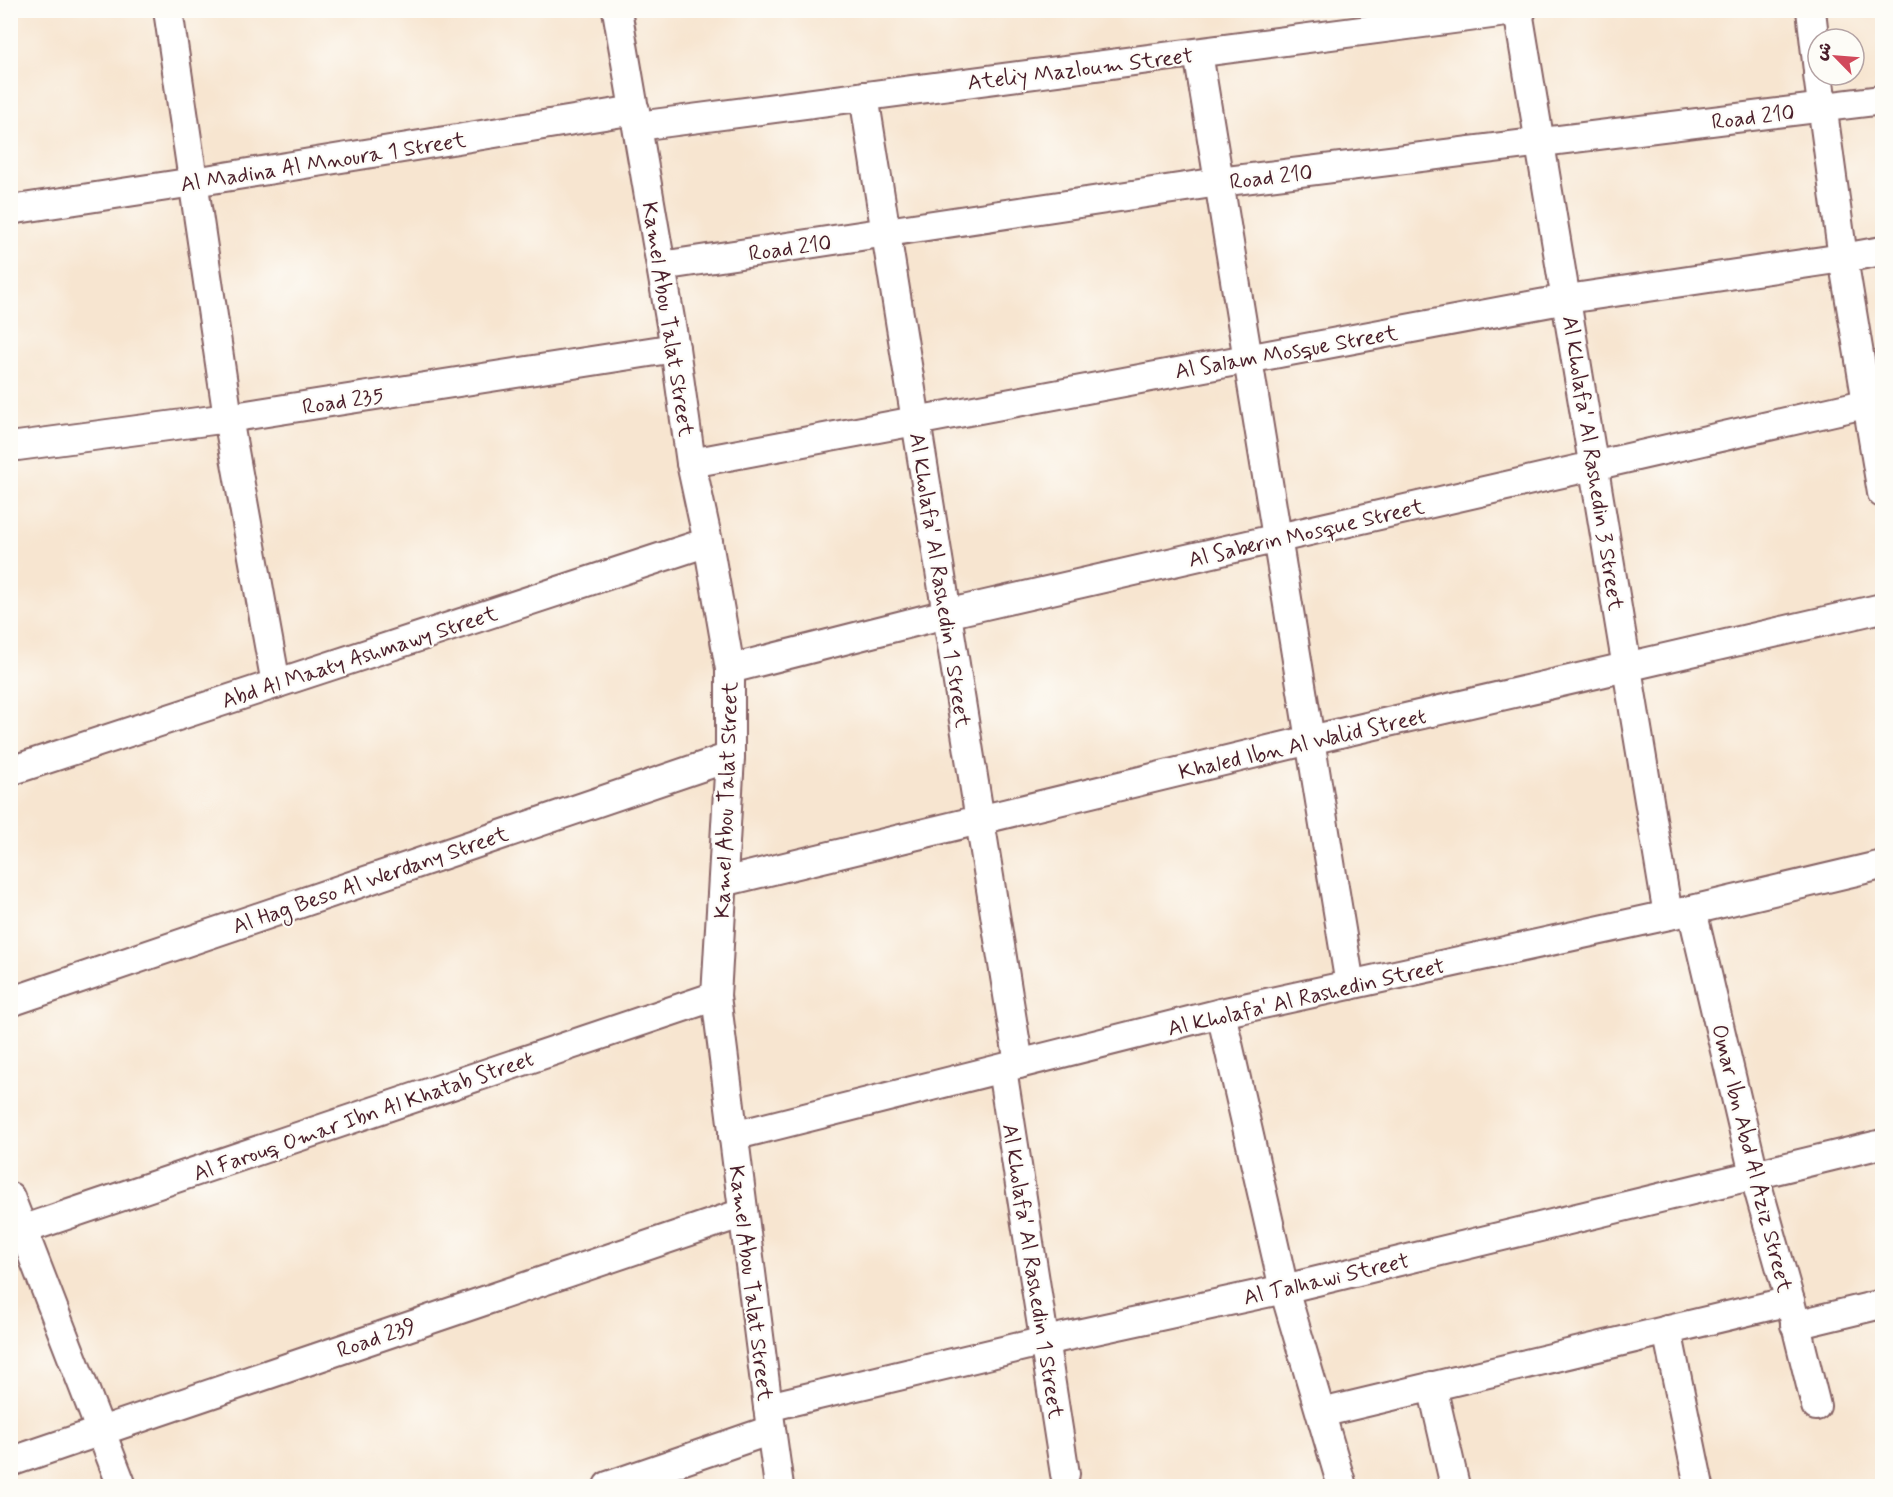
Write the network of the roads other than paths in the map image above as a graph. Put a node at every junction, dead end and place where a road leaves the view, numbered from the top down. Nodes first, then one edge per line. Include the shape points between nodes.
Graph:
1 (168, 10) edge
2 (618, 10) edge
3 (1811, 10) edge
4 (1520, 11) edge
5 (1813, 27) edge
6 (1198, 52) junction
7 (1820, 87) edge
8 (864, 96) junction
9 (1882, 100) edge
10 (1822, 107) junction
11 (636, 118) junction
12 (1540, 142) junction
13 (194, 182) junction
14 (1219, 182) junction
15 (10, 210) edge
16 (886, 232) junction
17 (1882, 250) edge
18 (1844, 258) junction
19 (661, 266) junction
20 (1567, 299) junction
21 (675, 348) junction
22 (1248, 357) junction
23 (1875, 401) edge
24 (228, 418) junction
25 (915, 420) junction
26 (10, 447) edge
27 (691, 462) junction
28 (1594, 466) junction
29 (1882, 493) edge
30 (1277, 538) junction
31 (708, 542) junction
32 (1882, 608) edge
33 (946, 614) junction
34 (1627, 667) junction
35 (730, 669) junction
36 (276, 684) junction
37 (1310, 740) junction
38 (730, 757) junction
39 (10, 771) edge
40 (980, 820) junction
41 (1882, 865) edge
42 (723, 882) junction
43 (1680, 913) junction
44 (1350, 985) junction
45 (716, 996) junction
46 (10, 1002) edge
47 (1221, 1013) junction
48 (1011, 1066) junction
49 (733, 1136) junction
50 (1882, 1144) edge
51 (1754, 1174) junction
52 (10, 1197) edge
53 (742, 1213) junction
54 (17, 1232) edge
55 (1284, 1289) junction
56 (1882, 1304) edge
57 (1792, 1313) junction
58 (1667, 1330) junction
59 (1045, 1341) junction
60 (1432, 1386) junction
61 (1815, 1406) dead end
62 (1320, 1413) junction
63 (769, 1419) junction
64 (100, 1431) junction
65 (10, 1462) edge
66 (1065, 1474) dead end
67 (122, 1486) edge
68 (608, 1486) edge
69 (779, 1486) edge
70 (1342, 1486) edge
71 (1455, 1486) edge
72 (1699, 1486) edge

1 - 13 street
2 - 11 street, Kamel Abou Talat Street
3 - 5 street
4 - 6 street, Ateliy Mazloum Street
4 - 12 street, Al Kholafa' Al Rashedin 3 Street
6 - 8 street, Ateliy Mazloum Street
6 - 14 street
7 - 10 street
8 - 11 street, Ateliy Mazloum Street
8 - 16 street, Al Kholafa' Al Rashedin 1 Street
9 - 10 street, Road 210
10 - 12 street, Road 210
10 - 18 street
11 - 13 street, Al Madina Al Mnoura 1 Street
11 - 19 street, Kamel Abou Talat Street
12 - 14 street, Road 210
12 - 20 street, Al Kholafa' Al Rashedin 3 Street
13 - 15 street, Al Madina Al Mnoura 1 Street
13 - 24 street
14 - 16 street, Road 210
14 - 22 street
16 - 19 street, Road 210
16 - 25 street, Al Kholafa' Al Rashedin 1 Street
17 - 18 street, Al Salam Mosque Street
18 - 20 street, Al Salam Mosque Street
18 - 23 street
19 - 21 street, Kamel Abou Talat Street
20 - 22 street, Al Salam Mosque Street
20 - 28 street, Al Kholafa' Al Rashedin 3 Street
21 - 24 street, Road 235
21 - 27 street, Kamel Abou Talat Street
22 - 25 street, Al Salam Mosque Street
22 - 30 street
23 - 28 street, Al Saberin Mosque Street
23 - 29 street
24 - 26 street, Road 235
24 - 36 street
25 - 27 street, Al Salam Mosque Street
25 - 33 street, Al Kholafa' Al Rashedin 1 Street
27 - 31 street, Kamel Abou Talat Street
28 - 30 street, Al Saberin Mosque Street
28 - 34 street, Al Kholafa' Al Rashedin 3 Street
30 - 33 street, Al Saberin Mosque Street
30 - 37 street
31 - 35 street, Kamel Abou Talat Street
31 - 36 street, Abd Al Maaty Ashmawy Street
32 - 34 street, Khaled Ibn Al Walid Street
33 - 35 street, Al Saberin Mosque Street
33 - 40 street, Al Kholafa' Al Rashedin 1 Street
34 - 37 street, Khaled Ibn Al Walid Street
34 - 43 street, Al Kholafa' Al Rashedin 3 Street
35 - 38 street, Kamel Abou Talat Street
36 - 39 street, Abd Al Maaty Ashmawy Street
37 - 40 street, Khaled Ibn Al Walid Street
37 - 44 street
38 - 42 street, Kamel Abou Talat Street
38 - 46 street, Al Hag Beso Al Werdany Street
40 - 42 street, Khaled Ibn Al Walid Street
40 - 48 street, Al Kholafa' Al Rashedin 1 Street
41 - 43 street, Al Kholafa' Al Rashedin Street
42 - 45 street, Kamel Abou Talat Street
43 - 44 street, Al Kholafa' Al Rashedin Street
43 - 51 street, Omar Ibn Abd Al Aziz Street
44 - 47 street, Al Kholafa' Al Rashedin Street
45 - 49 street, Kamel Abou Talat Street
45 - 54 street, Al Farouq Omar Ibn Al Khatab Street
47 - 48 street, Al Kholafa' Al Rashedin Street
47 - 55 street
48 - 49 street, Al Kholafa' Al Rashedin Street
48 - 59 street, Al Kholafa' Al Rashedin 1 Street
49 - 53 street, Kamel Abou Talat Street
50 - 51 street, Al Talhawi Street
51 - 55 street, Al Talhawi Street
51 - 57 street, Omar Ibn Abd Al Aziz Street
52 - 54 street
53 - 63 street, Kamel Abou Talat Street
53 - 64 street, Road 239
54 - 64 street
55 - 59 street, Al Talhawi Street
55 - 62 street
56 - 57 street
57 - 58 street
57 - 61 street, Omar Ibn Abd Al Aziz Street
58 - 60 street
58 - 72 street
59 - 63 street, Al Talhawi Street
59 - 66 street, Al Kholafa' Al Rashedin 1 Street
60 - 62 street
60 - 71 street
62 - 70 street
63 - 68 street, Al Talhawi Street
63 - 69 street, Kamel Abou Talat Street
64 - 65 street, Road 239
64 - 67 street

